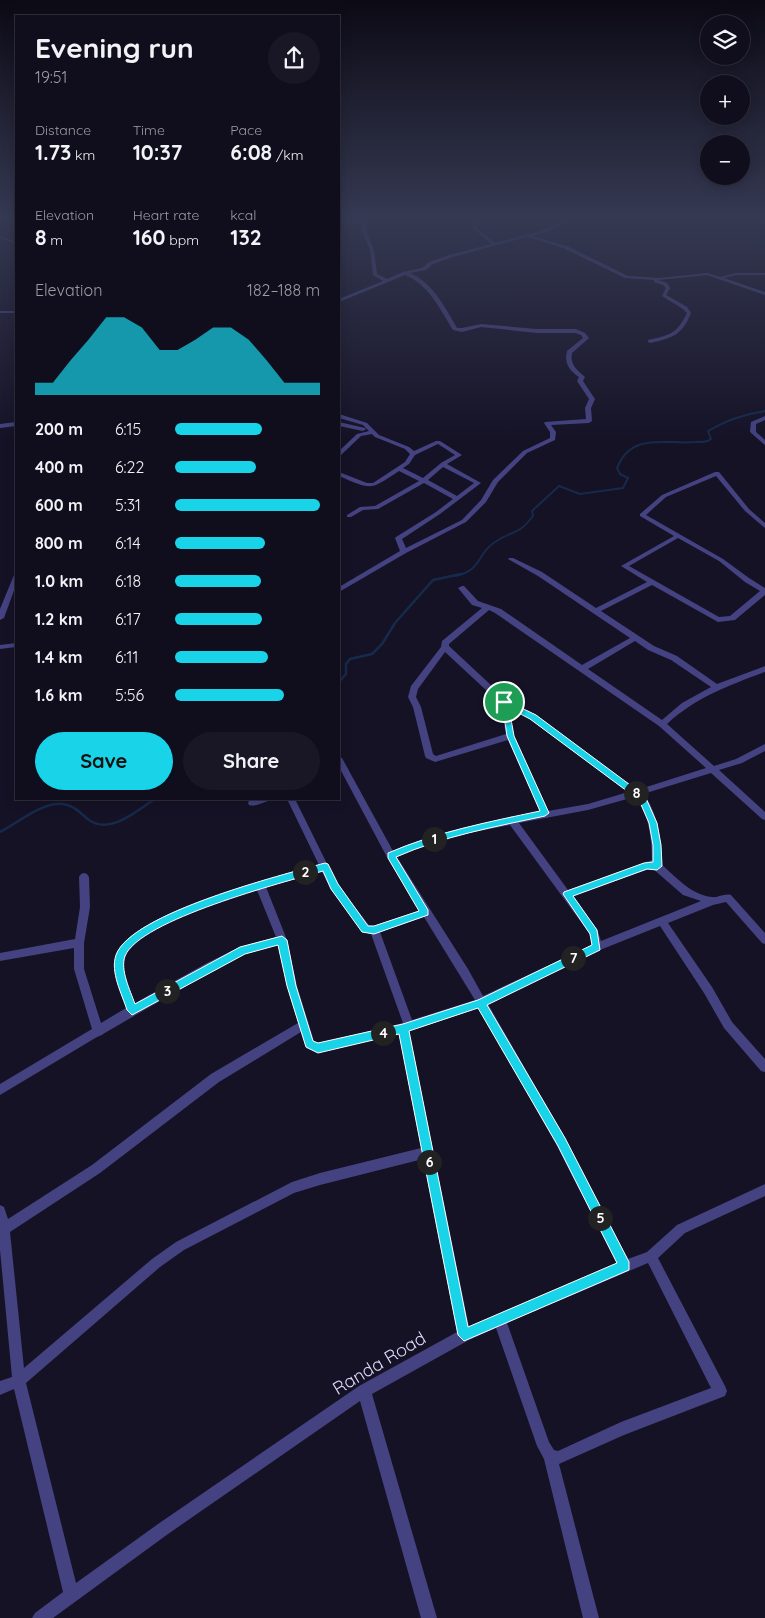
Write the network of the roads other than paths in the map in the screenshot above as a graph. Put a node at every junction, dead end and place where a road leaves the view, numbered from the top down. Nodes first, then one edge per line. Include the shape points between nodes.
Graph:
1 (362, 291) edge
2 (429, 291) edge
3 (667, 291) edge
4 (340, 301) edge
5 (15, 309) edge
6 (0, 312) edge
7 (650, 342) dead end
8 (340, 416) edge
9 (765, 418) edge
10 (15, 424) edge
11 (340, 424) edge
12 (0, 426) edge
13 (373, 432) junction
14 (765, 443) edge
15 (340, 453) edge
16 (413, 454) junction
17 (443, 464) junction
18 (399, 468) junction
19 (340, 474) edge
20 (423, 481) junction
21 (456, 498) junction
22 (349, 516) dead end
23 (765, 526) edge
24 (678, 536) junction
25 (404, 552) junction
26 (511, 559) dead end
27 (15, 580) edge
28 (650, 583) junction
29 (462, 588) dead end
30 (340, 589) edge
31 (765, 591) edge
32 (488, 607) junction
33 (595, 611) junction
34 (0, 618) edge
35 (635, 638) junction
36 (15, 645) edge
37 (0, 647) edge
38 (445, 647) junction
39 (582, 669) junction
40 (765, 669) edge
41 (716, 687) junction
42 (504, 702) junction
43 (662, 724) junction
44 (510, 736) junction
45 (765, 747) edge
46 (340, 762) edge
47 (712, 768) junction
48 (637, 794) junction
49 (262, 800) edge
50 (292, 800) edge
51 (252, 803) dead end
52 (545, 813) junction
53 (765, 817) edge
54 (511, 819) junction
55 (390, 856) junction
56 (657, 866) junction
57 (325, 867) junction
58 (84, 877) dead end
59 (260, 885) junction
60 (567, 894) junction
61 (712, 900) junction
62 (425, 913) junction
63 (662, 921) junction
64 (374, 930) junction
65 (282, 940) junction
66 (765, 940) edge
67 (79, 943) junction
68 (597, 947) junction
69 (0, 957) edge
70 (480, 1003) junction
71 (132, 1010) junction
72 (304, 1025) junction
73 (406, 1027) junction
74 (98, 1032) junction
75 (765, 1067) edge
76 (0, 1090) edge
77 (427, 1152) junction
78 (765, 1190) edge
79 (0, 1211) edge
80 (4, 1230) junction
81 (651, 1256) junction
82 (625, 1266) junction
83 (499, 1320) junction
84 (464, 1335) junction
85 (19, 1381) junction
86 (0, 1388) edge
87 (364, 1391) junction
88 (550, 1456) junction
89 (71, 1595) junction
90 (40, 1618) edge
91 (429, 1618) edge
92 (591, 1618) edge

1 - 4 street
2 - 25 street via 455,329 481,325 584,334 586,338 568,352 567,360 572,370 582,377 580,381 592,399 588,408 589,421 547,424 553,432 552,439 525,452 496,481 484,501 464,521
3 - 7 street via 664,295 689,313 675,335
5 - 6 street
8 - 13 street via 365,424
9 - 14 street via 753,423 753,432
10 - 12 street
11 - 13 street
13 - 15 street via 359,434
13 - 16 street
16 - 17 street via 438,442 459,455
16 - 18 street
17 - 20 street
17 - 21 street via 478,483
18 - 19 street via 375,486 366,487
18 - 20 street
20 - 21 street
20 - 22 street via 376,508 362,508
21 - 25 street via 398,538
23 - 24 street via 747,510 717,473 664,496 642,515
24 - 28 street via 624,566
24 - 31 street via 721,560
25 - 30 street
26 - 33 street via 540,574
27 - 34 street
28 - 31 street via 718,620 732,618
28 - 33 street
29 - 32 street via 470,600
32 - 38 street via 445,643
32 - 39 street
33 - 35 street
35 - 39 street
35 - 41 street via 674,658
36 - 37 street
38 - 42 street
38 - 44 street via 414,688 412,697 429,756 435,759
39 - 43 street
40 - 41 street
41 - 43 street via 675,710
42 - 44 street
42 - 48 street via 533,717
43 - 47 street
44 - 52 street
45 - 47 street via 740,761
46 - 55 street
47 - 48 street
47 - 53 street
48 - 52 street via 588,807
48 - 56 street via 653,823
49 - 51 street
50 - 57 street
52 - 54 street
54 - 55 street via 422,842
54 - 60 street
55 - 62 street
56 - 60 street via 647,865
56 - 61 street via 686,892
57 - 59 street
57 - 64 street via 334,887 360,924 366,930
58 - 67 street via 84,914
59 - 65 street
59 - 71 street via 162,920 127,945 119,967
60 - 68 street via 594,932
61 - 63 street
61 - 66 street via 728,898 734,902
62 - 64 street
62 - 70 street via 444,939
63 - 68 street
63 - 75 street via 728,1025
64 - 73 street
65 - 71 street via 243,950
65 - 72 street
67 - 69 street
67 - 74 street via 80,976
68 - 70 street
70 - 73 street
70 - 82 street via 561,1142
71 - 74 street
72 - 73 street via 310,1044 318,1048
72 - 80 street via 215,1078 81,1180
73 - 77 street
74 - 76 street
77 - 84 street
77 - 85 street via 292,1188 180,1246
78 - 81 street, Randa Road via 689,1225
79 - 80 street
80 - 85 street
81 - 82 street, Randa Road
81 - 88 street via 720,1391 621,1429 558,1458
82 - 83 street, Randa Road
83 - 84 street, Randa Road
83 - 88 street
84 - 87 street, Randa Road
85 - 86 street
85 - 89 street
87 - 89 street, Randa Road
87 - 91 street
88 - 92 street
89 - 90 street, Randa Road

